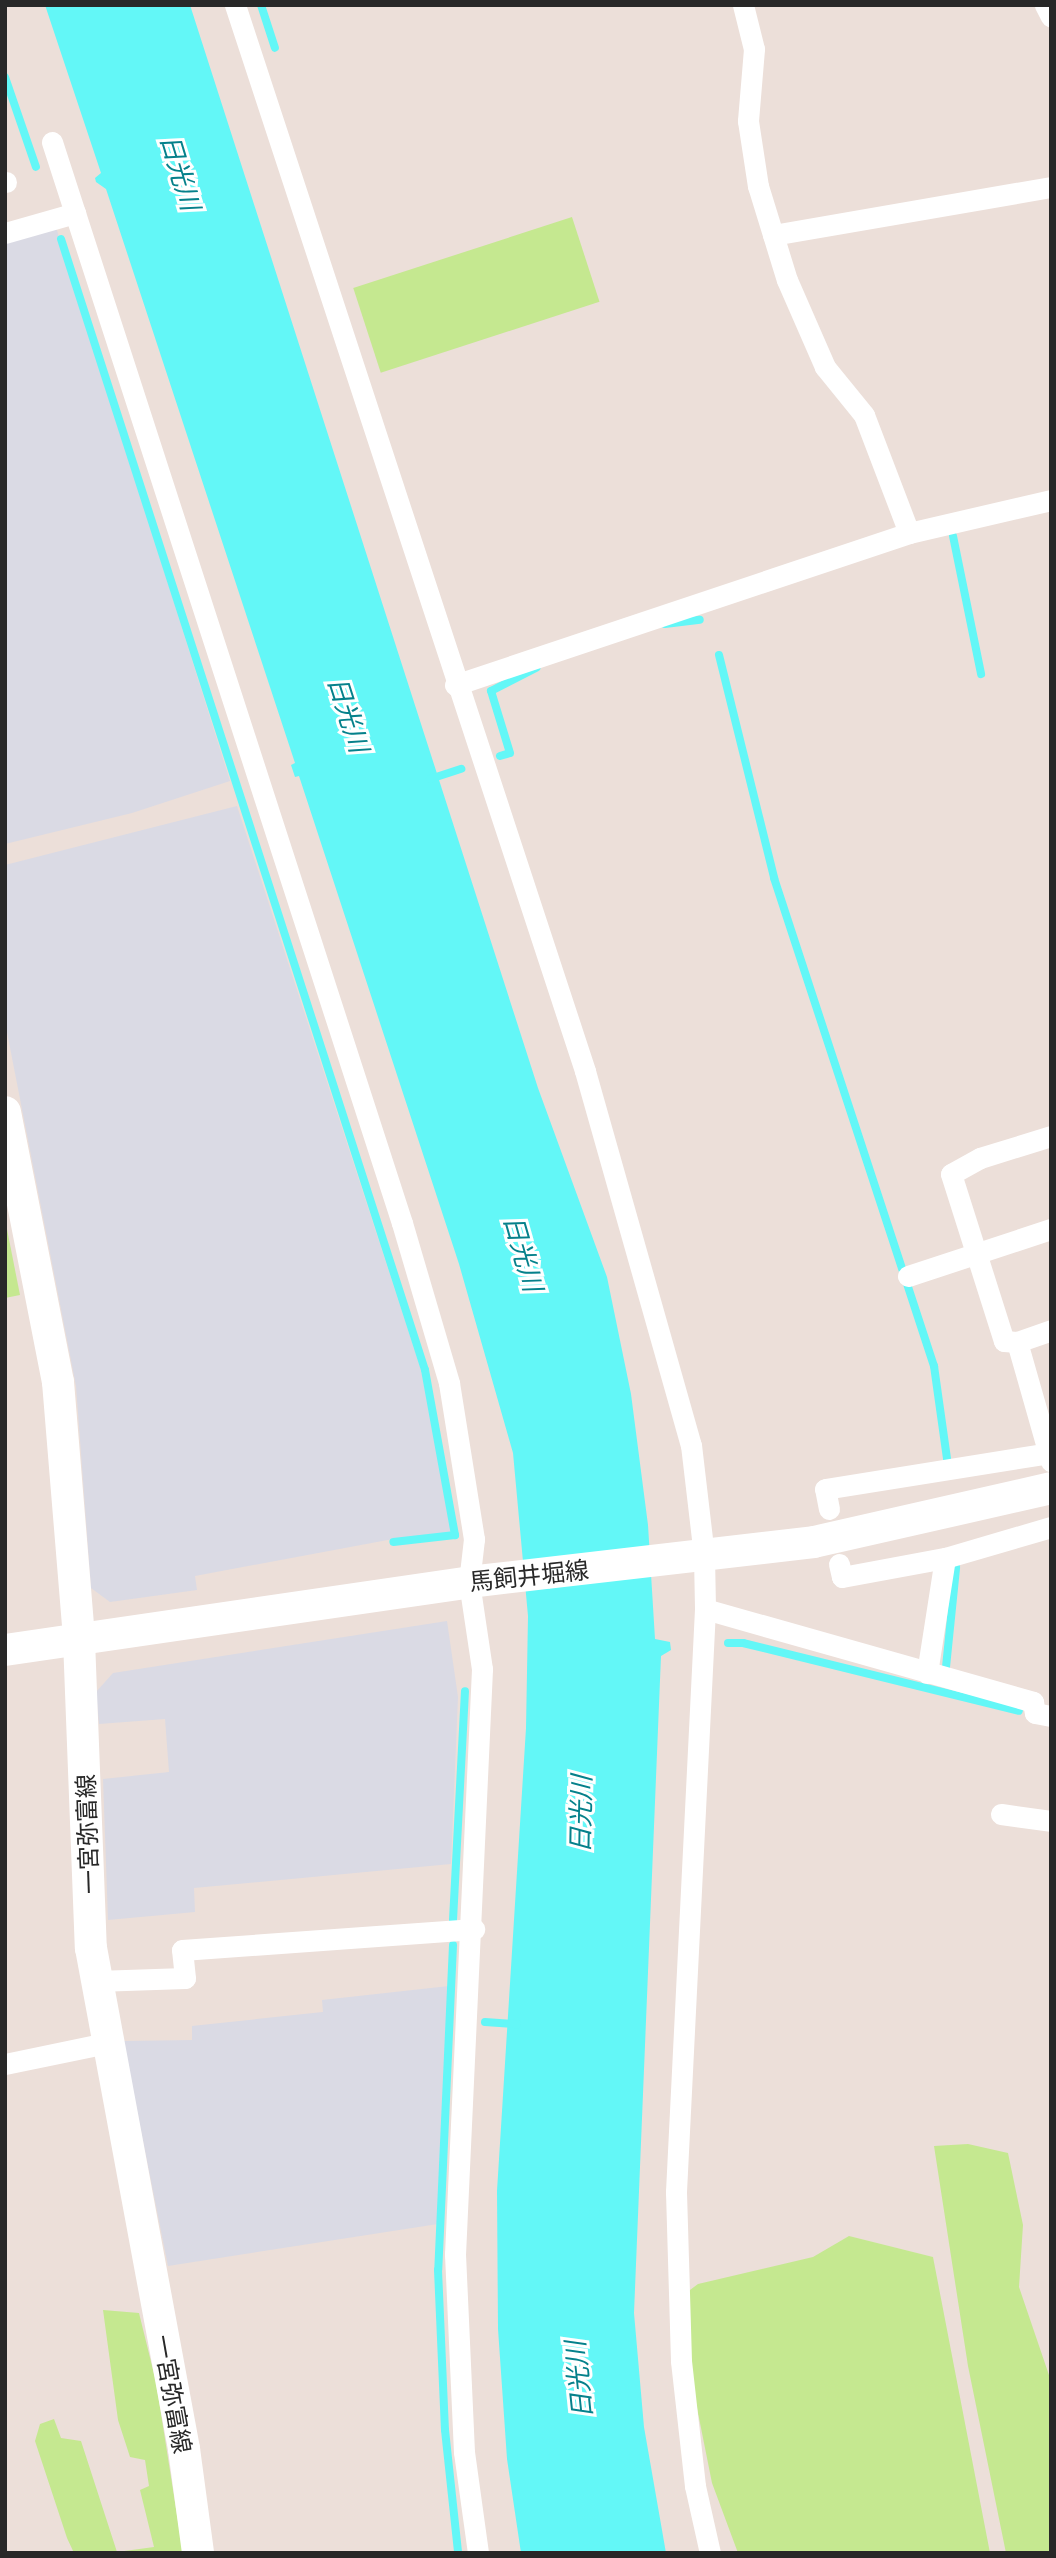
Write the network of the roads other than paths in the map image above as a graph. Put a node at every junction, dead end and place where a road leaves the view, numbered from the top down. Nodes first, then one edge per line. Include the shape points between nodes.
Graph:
1 (234, 5) edge
2 (743, 5) edge
3 (1045, 5) edge
4 (1051, 17) edge
5 (52, 142) dead end
6 (1051, 187) edge
7 (75, 213) junction
8 (5, 233) edge
9 (773, 235) junction
10 (1051, 500) edge
11 (909, 533) junction
12 (455, 685) junction
13 (5, 1112) edge
14 (1051, 1136) edge
15 (1051, 1229) edge
16 (976, 1255) junction
17 (908, 1276) dead end
18 (1051, 1330) edge
19 (1017, 1342) junction
20 (1050, 1457) edge
21 (1051, 1488) edge
22 (829, 1509) dead end
23 (1051, 1527) edge
24 (695, 1557) junction
25 (945, 1558) junction
26 (839, 1564) dead end
27 (475, 1581) junction
28 (705, 1609) junction
29 (79, 1640) junction
30 (5, 1650) edge
31 (927, 1673) junction
32 (1051, 1716) edge
33 (1001, 1814) dead end
34 (1051, 1821) edge
35 (474, 1929) junction
36 (96, 1981) junction
37 (106, 2043) junction
38 (5, 2064) edge
39 (198, 2553) edge
40 (478, 2553) edge
41 (710, 2553) edge

1 - 12 street
2 - 9 street via 754,49 748,121 758,186
3 - 4 street
5 - 7 street
6 - 9 street
7 - 8 street
7 - 27 street via 402,1223 449,1384 474,1539
9 - 11 street via 825,367 864,415
10 - 11 street
11 - 12 street
12 - 24 street via 585,1072 649,1290 691,1445
13 - 29 main road, 一宮弥富線 via 58,1382
14 - 16 street via 981,1158 951,1174
15 - 16 street
16 - 17 street
16 - 19 street via 1004,1341
18 - 19 street
19 - 20 street
20 - 22 street via 825,1489
21 - 24 main road, 馬飼井堀線 via 825,1539
23 - 25 street
24 - 27 main road, 馬飼井堀線
24 - 28 street
25 - 26 street via 842,1577
25 - 31 street
27 - 29 main road, 馬飼井堀線
27 - 35 street via 482,1669
28 - 31 street
28 - 41 street via 676,2192 681,2361 695,2486
29 - 30 main road, 馬飼井堀線
29 - 36 main road, 一宮弥富線
31 - 32 street via 1033,1702 1035,1713
33 - 34 street
35 - 36 street via 182,1950 185,1978
35 - 40 street via 455,2254 464,2452
36 - 37 main road, 一宮弥富線
37 - 38 street
37 - 39 main road, 一宮弥富線 via 184,2449

